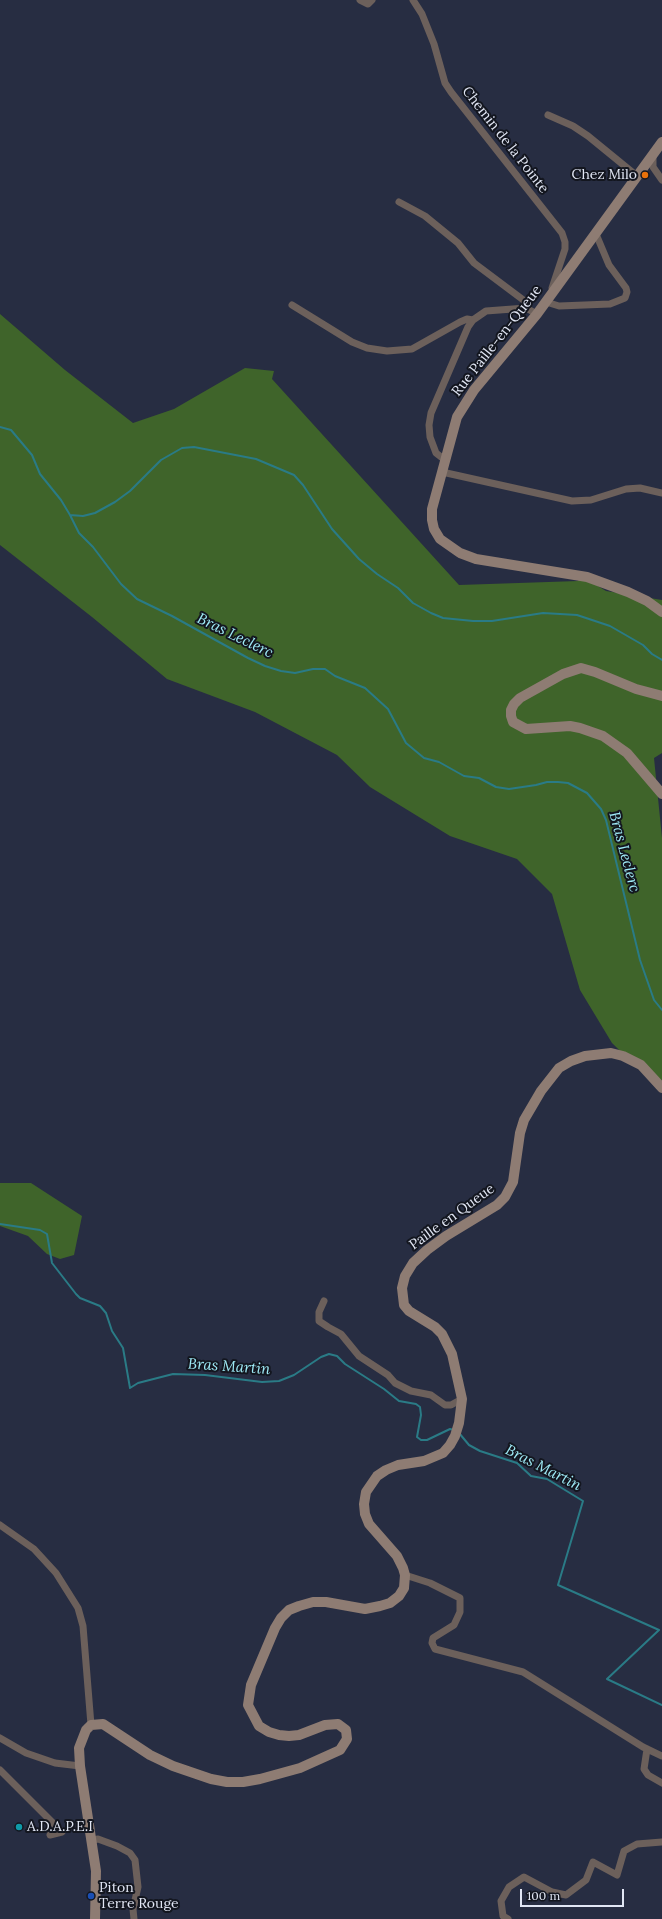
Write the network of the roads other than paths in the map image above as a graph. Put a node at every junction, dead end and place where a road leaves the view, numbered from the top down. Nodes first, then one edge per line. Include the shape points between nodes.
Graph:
1 (360, 0) edge
2 (372, 0) edge
3 (413, 0) edge
4 (548, 115) dead end
5 (662, 142) edge
6 (653, 155) junction
7 (637, 176) junction
8 (662, 180) edge
9 (399, 202) dead end
10 (596, 234) junction
11 (554, 292) junction
12 (546, 302) junction
13 (292, 306) dead end
14 (526, 308) junction
15 (538, 314) junction
16 (473, 320) junction
17 (445, 460) junction
18 (442, 472) junction
19 (662, 493) edge
20 (662, 612) edge
21 (662, 696) edge
22 (662, 794) edge
23 (662, 1088) edge
24 (324, 1301) dead end
25 (462, 1399) junction
26 (0, 1525) edge
27 (405, 1575) junction
28 (92, 1725) junction
29 (0, 1738) edge
30 (647, 1749) junction
31 (662, 1756) edge
32 (80, 1766) junction
33 (0, 1770) edge
34 (662, 1783) edge
35 (50, 1834) dead end
36 (93, 1840) junction
37 (662, 1842) edge
38 (95, 1919) edge
39 (134, 1919) edge
40 (508, 1919) edge

1 - 2 street via 368,4
3 - 11 street, Chemin de la Pointe via 422,14 451,92 562,233 565,249 552,288
4 - 7 street via 573,126
5 - 6 main road, Rue Paille-en-Queue
6 - 7 main road, Rue Paille-en-Queue
6 - 8 street via 654,167
7 - 10 main road, Rue Paille-en-Queue
9 - 14 street via 425,216 458,243 474,263 526,302
10 - 11 main road, Rue Paille-en-Queue
10 - 12 street via 609,265 626,288 625,298 610,304 596,305 559,306
11 - 12 main road, Rue Paille-en-Queue
12 - 15 main road, Rue Paille-en-Queue
13 - 16 street via 352,342 386,351 412,349 460,322
14 - 15 street
14 - 16 street via 486,311
15 - 17 main road, Rue Paille-en-Queue via 471,395 457,417
16 - 17 street via 431,413 430,437 436,453
17 - 18 main road, Rue Paille-en-Queue
18 - 19 street via 572,501 591,500 626,489 640,488
18 - 20 main road, Rue Paille-en-Queue via 432,509 432,520 434,530 449,547 476,559 587,576 647,601
21 - 22 main road via 581,668 563,674 520,698 511,710 511,716 513,722 526,729 570,726 603,736 627,753
23 - 25 main road, Paille en Queue via 641,1065 611,1053 585,1056 559,1068 541,1091 524,1120 513,1182 508,1193 497,1205 427,1250 405,1276 402,1288 404,1305 442,1334 452,1354
24 - 25 street via 319,1312 319,1321 341,1334 359,1356 388,1375 395,1383 411,1391 431,1395 445,1405
25 - 27 main road, Paille en Queue via 455,1436 443,1453 424,1461 398,1465 386,1470 374,1480 366,1492 364,1504 369,1524 397,1556
26 - 28 street via 34,1549 56,1573 78,1608 83,1626
27 - 28 main road via 404,1588 390,1603 365,1609 313,1602 289,1610 274,1628 252,1685 248,1705 259,1726 269,1732 289,1736 325,1725 338,1724 346,1730 347,1739 340,1750 300,1768 260,1779 227,1782 173,1766 150,1755 107,1726 97,1723
27 - 30 street via 430,1583 460,1598 460,1612 454,1625 433,1638 435,1649 523,1672
28 - 32 main road via 82,1736 79,1748
29 - 32 street via 26,1753 55,1763
30 - 31 street
30 - 34 street via 644,1769 648,1775
32 - 36 main road
33 - 35 street via 62,1832
36 - 38 main road via 96,1871
36 - 39 street via 98,1839 117,1846 130,1853 135,1860 138,1887 133,1909
37 - 40 street via 637,1844 624,1851 616,1875 593,1862 586,1880 566,1895 552,1892 524,1877 509,1888 501,1901 503,1916

